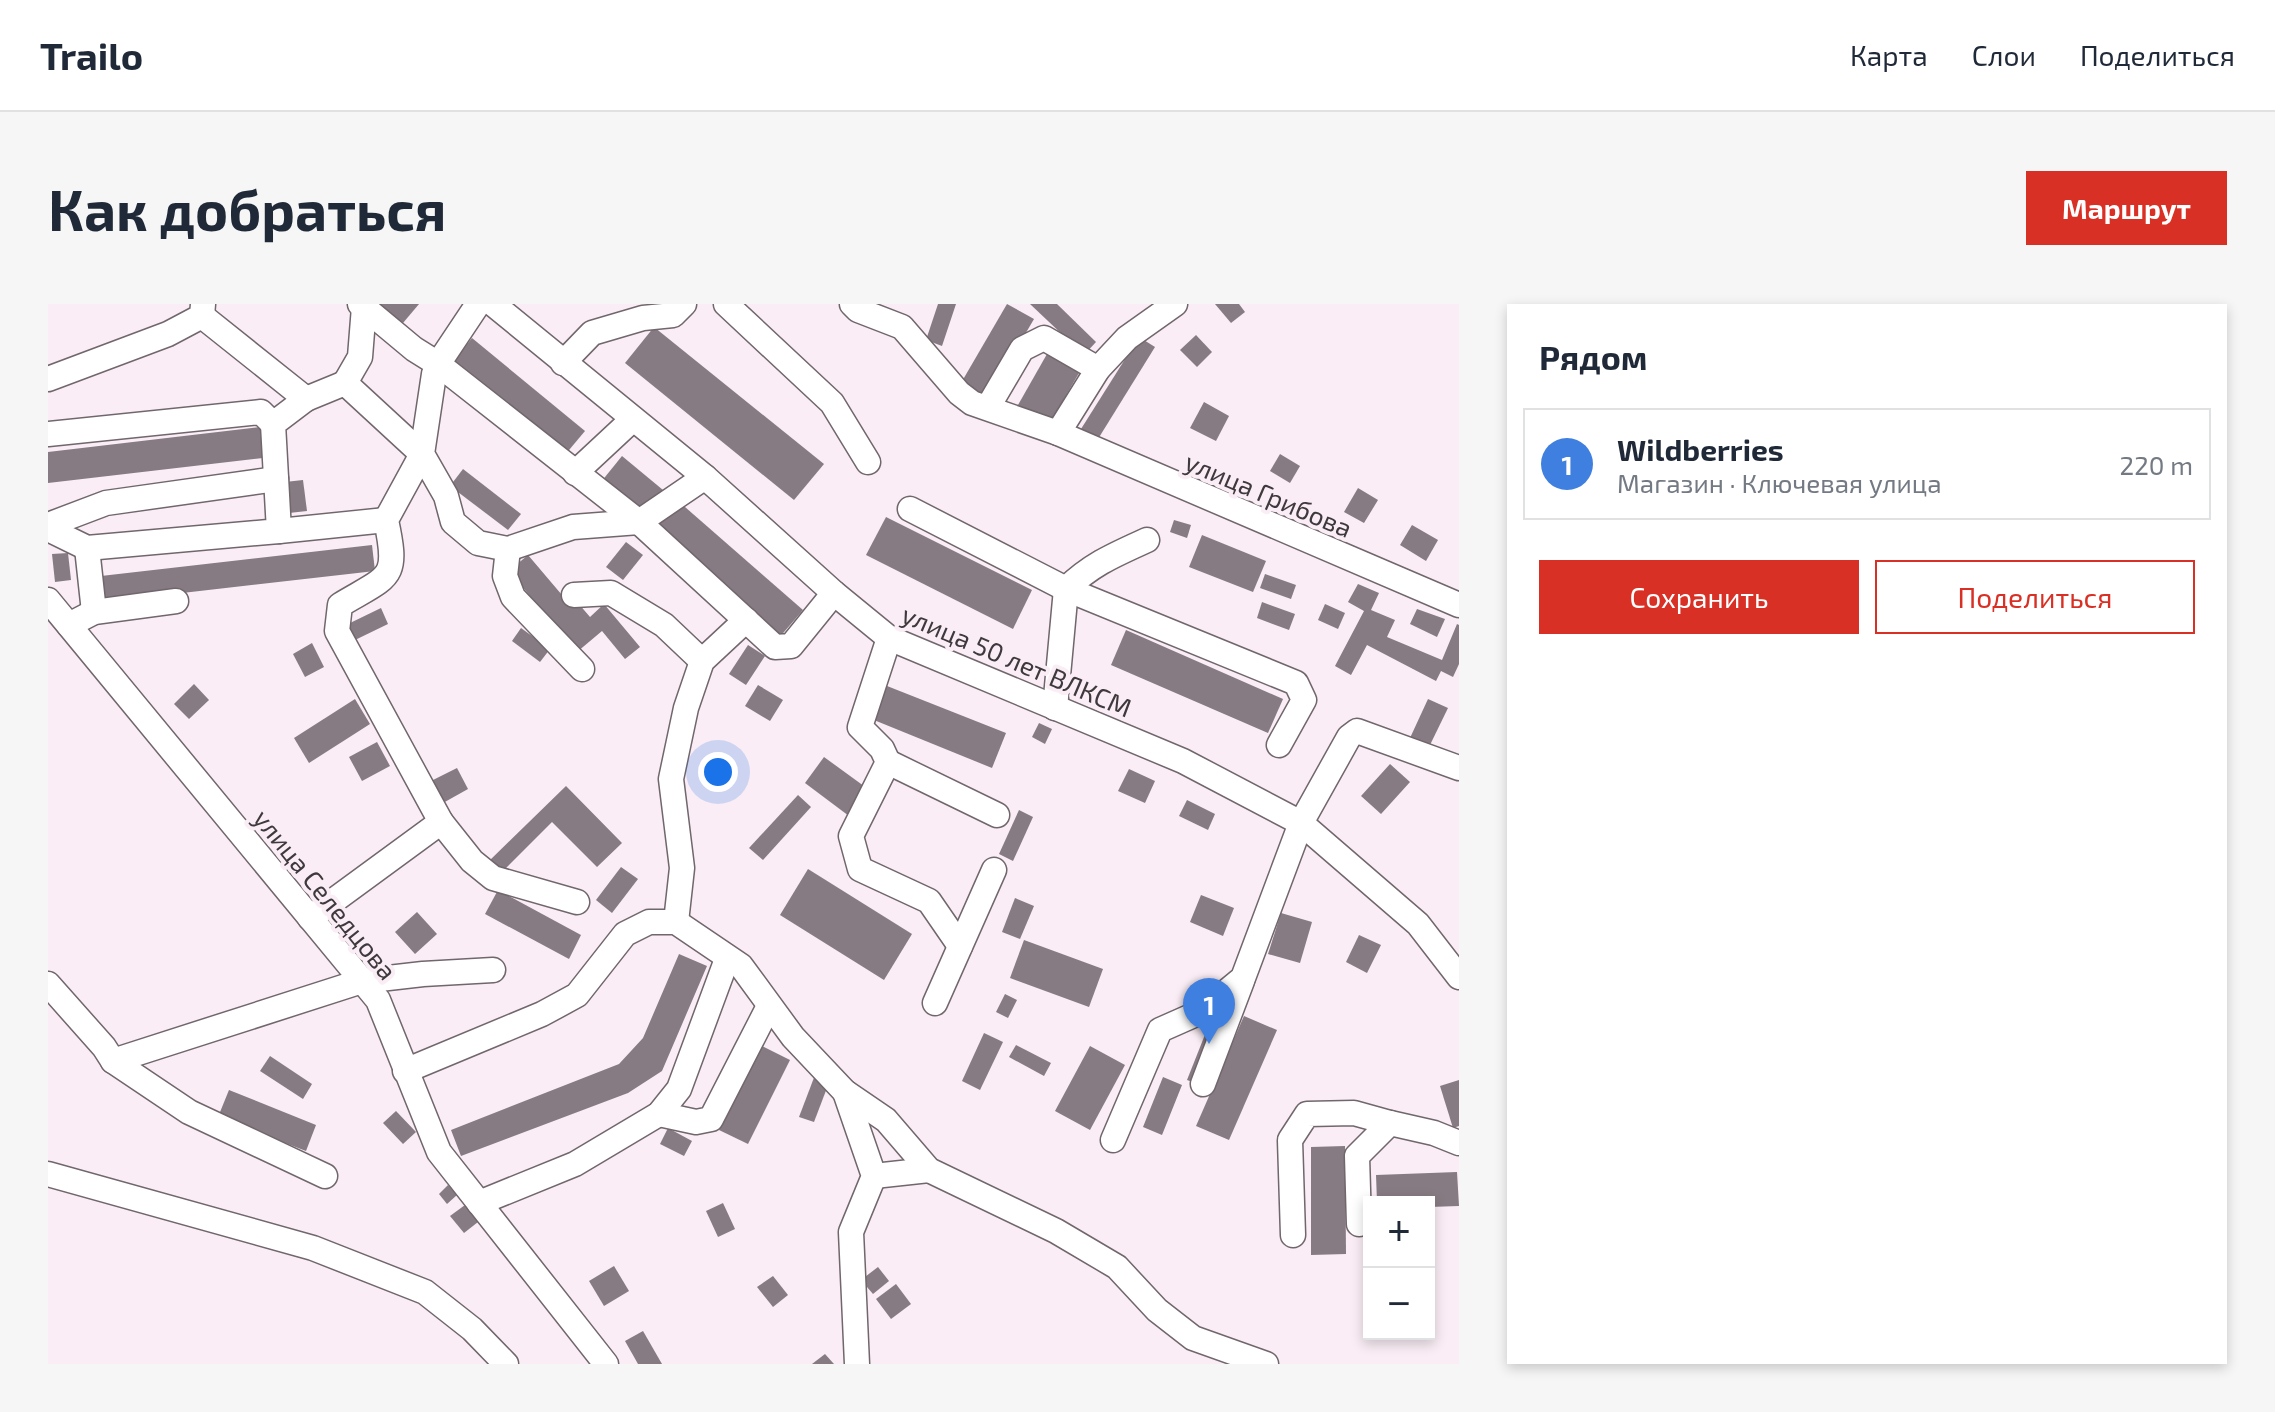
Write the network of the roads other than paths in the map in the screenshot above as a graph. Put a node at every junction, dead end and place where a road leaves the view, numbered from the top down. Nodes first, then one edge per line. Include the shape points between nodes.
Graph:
1 (478, 304) edge
2 (493, 304) edge
3 (684, 304) edge
4 (726, 304) edge
5 (852, 304) edge
6 (1175, 304) edge
7 (362, 306) edge
8 (202, 310) edge
9 (563, 363) junction
10 (438, 364) junction
11 (1098, 369) junction
12 (48, 379) edge
13 (345, 383) junction
14 (306, 399) junction
15 (988, 407) junction
16 (633, 419) junction
17 (273, 424) junction
18 (1058, 433) junction
19 (48, 434) edge
20 (422, 454) junction
21 (868, 462) dead end
22 (575, 473) junction
23 (705, 477) junction
24 (276, 479) junction
25 (910, 509) dead end
26 (386, 520) junction
27 (639, 522) junction
28 (48, 527) edge
29 (279, 531) junction
30 (1147, 540) dead end
31 (87, 548) junction
32 (508, 549) junction
33 (1066, 589) junction
34 (834, 593) junction
35 (574, 595) dead end
36 (48, 600) edge
37 (176, 601) dead end
38 (1459, 605) edge
39 (94, 612) junction
40 (746, 620) junction
41 (69, 625) junction
42 (889, 638) junction
43 (702, 661) junction
44 (582, 669) dead end
45 (1055, 708) junction
46 (1279, 745) dead end
47 (888, 762) junction
48 (1459, 768) edge
49 (997, 815) dead end
50 (441, 822) junction
51 (1301, 823) junction
52 (994, 870) dead end
53 (577, 902) dead end
54 (310, 918) junction
55 (676, 922) junction
56 (960, 946) junction
57 (727, 959) junction
58 (493, 970) dead end
59 (1459, 977) edge
60 (1243, 978) junction
61 (362, 981) junction
62 (48, 984) edge
63 (935, 1003) dead end
64 (769, 1006) junction
65 (113, 1061) junction
66 (405, 1071) junction
67 (1203, 1084) dead end
68 (845, 1092) junction
69 (659, 1114) junction
70 (1390, 1123) junction
71 (1113, 1140) dead end
72 (1459, 1143) edge
73 (929, 1170) junction
74 (48, 1174) edge
75 (325, 1176) dead end
76 (874, 1176) junction
77 (479, 1203) junction
78 (1359, 1224) dead end
79 (1293, 1235) dead end
80 (506, 1364) edge
81 (606, 1364) edge
82 (857, 1364) edge
83 (1266, 1364) edge

1 - 10 street
2 - 9 street, улица 50 лет ВЛКСМ
3 - 9 street via 673,315 592,333
4 - 21 street via 832,403
5 - 15 street, улица Грибова via 902,327 959,393
6 - 11 street via 1127,338
7 - 10 street
7 - 13 street via 360,357
8 - 12 street via 168,334
8 - 14 street
9 - 16 street, улица 50 лет ВЛКСМ
10 - 20 street
10 - 22 street
11 - 15 street via 1044,338 1022,349
11 - 18 street
13 - 14 street
13 - 20 street
14 - 17 street
15 - 18 street, улица Грибова
16 - 22 street
16 - 23 street, улица 50 лет ВЛКСМ
17 - 19 street via 261,412
17 - 24 street
18 - 38 street, улица Грибова
20 - 26 street
20 - 32 street via 446,496 453,522 478,543
22 - 27 street
23 - 27 street
23 - 34 street, улица 50 лет ВЛКСМ
24 - 28 street via 106,503
24 - 29 street
25 - 33 street
26 - 29 street
26 - 50 street via 394,556 391,569 340,605 337,631
27 - 32 street via 573,527
27 - 40 street
28 - 31 street
29 - 31 street
30 - 33 street via 1088,569
31 - 39 street
32 - 44 street via 505,576 513,597
33 - 45 street
33 - 46 street via 1296,683 1304,700
34 - 40 street via 791,646 775,647
34 - 42 street, улица 50 лет ВЛКСМ
35 - 43 street via 611,593 664,625
36 - 41 street, улица Селедцова
37 - 39 street
39 - 41 street
40 - 43 street
41 - 54 street, улица Селедцова
42 - 45 street, улица 50 лет ВЛКСМ
42 - 47 street via 860,727
43 - 55 street via 671,779 682,868
45 - 51 street, улица 50 лет ВЛКСМ via 1183,761
47 - 49 street
47 - 56 street via 851,836 860,869 929,901
48 - 51 street via 1357,731
50 - 53 street via 493,878
50 - 54 street
51 - 59 street, улица 50 лет ВЛКСМ via 1418,924
51 - 60 street
52 - 56 street
54 - 61 street, улица Селедцова
55 - 57 street
55 - 66 street via 649,922 625,934 577,995
56 - 63 street
57 - 64 street via 741,966
57 - 69 street via 679,1089
58 - 61 street
60 - 67 street
60 - 71 street via 1203,1011 1160,1030
61 - 65 street
61 - 66 street, улица Селедцова via 378,1000
62 - 65 street
64 - 68 street
64 - 69 street via 711,1119 696,1122
65 - 75 street via 189,1112
66 - 77 street, улица Селедцова via 439,1152
68 - 73 street via 886,1120
68 - 76 street
69 - 77 street via 575,1164
70 - 72 street
70 - 78 street via 1357,1156
70 - 79 street via 1354,1113 1307,1114 1290,1140
73 - 76 street
73 - 83 street via 1056,1231 1117,1267 1157,1310 1193,1338
74 - 80 street via 313,1248 425,1292
76 - 82 street via 851,1232
77 - 81 street, улица Селедцова

